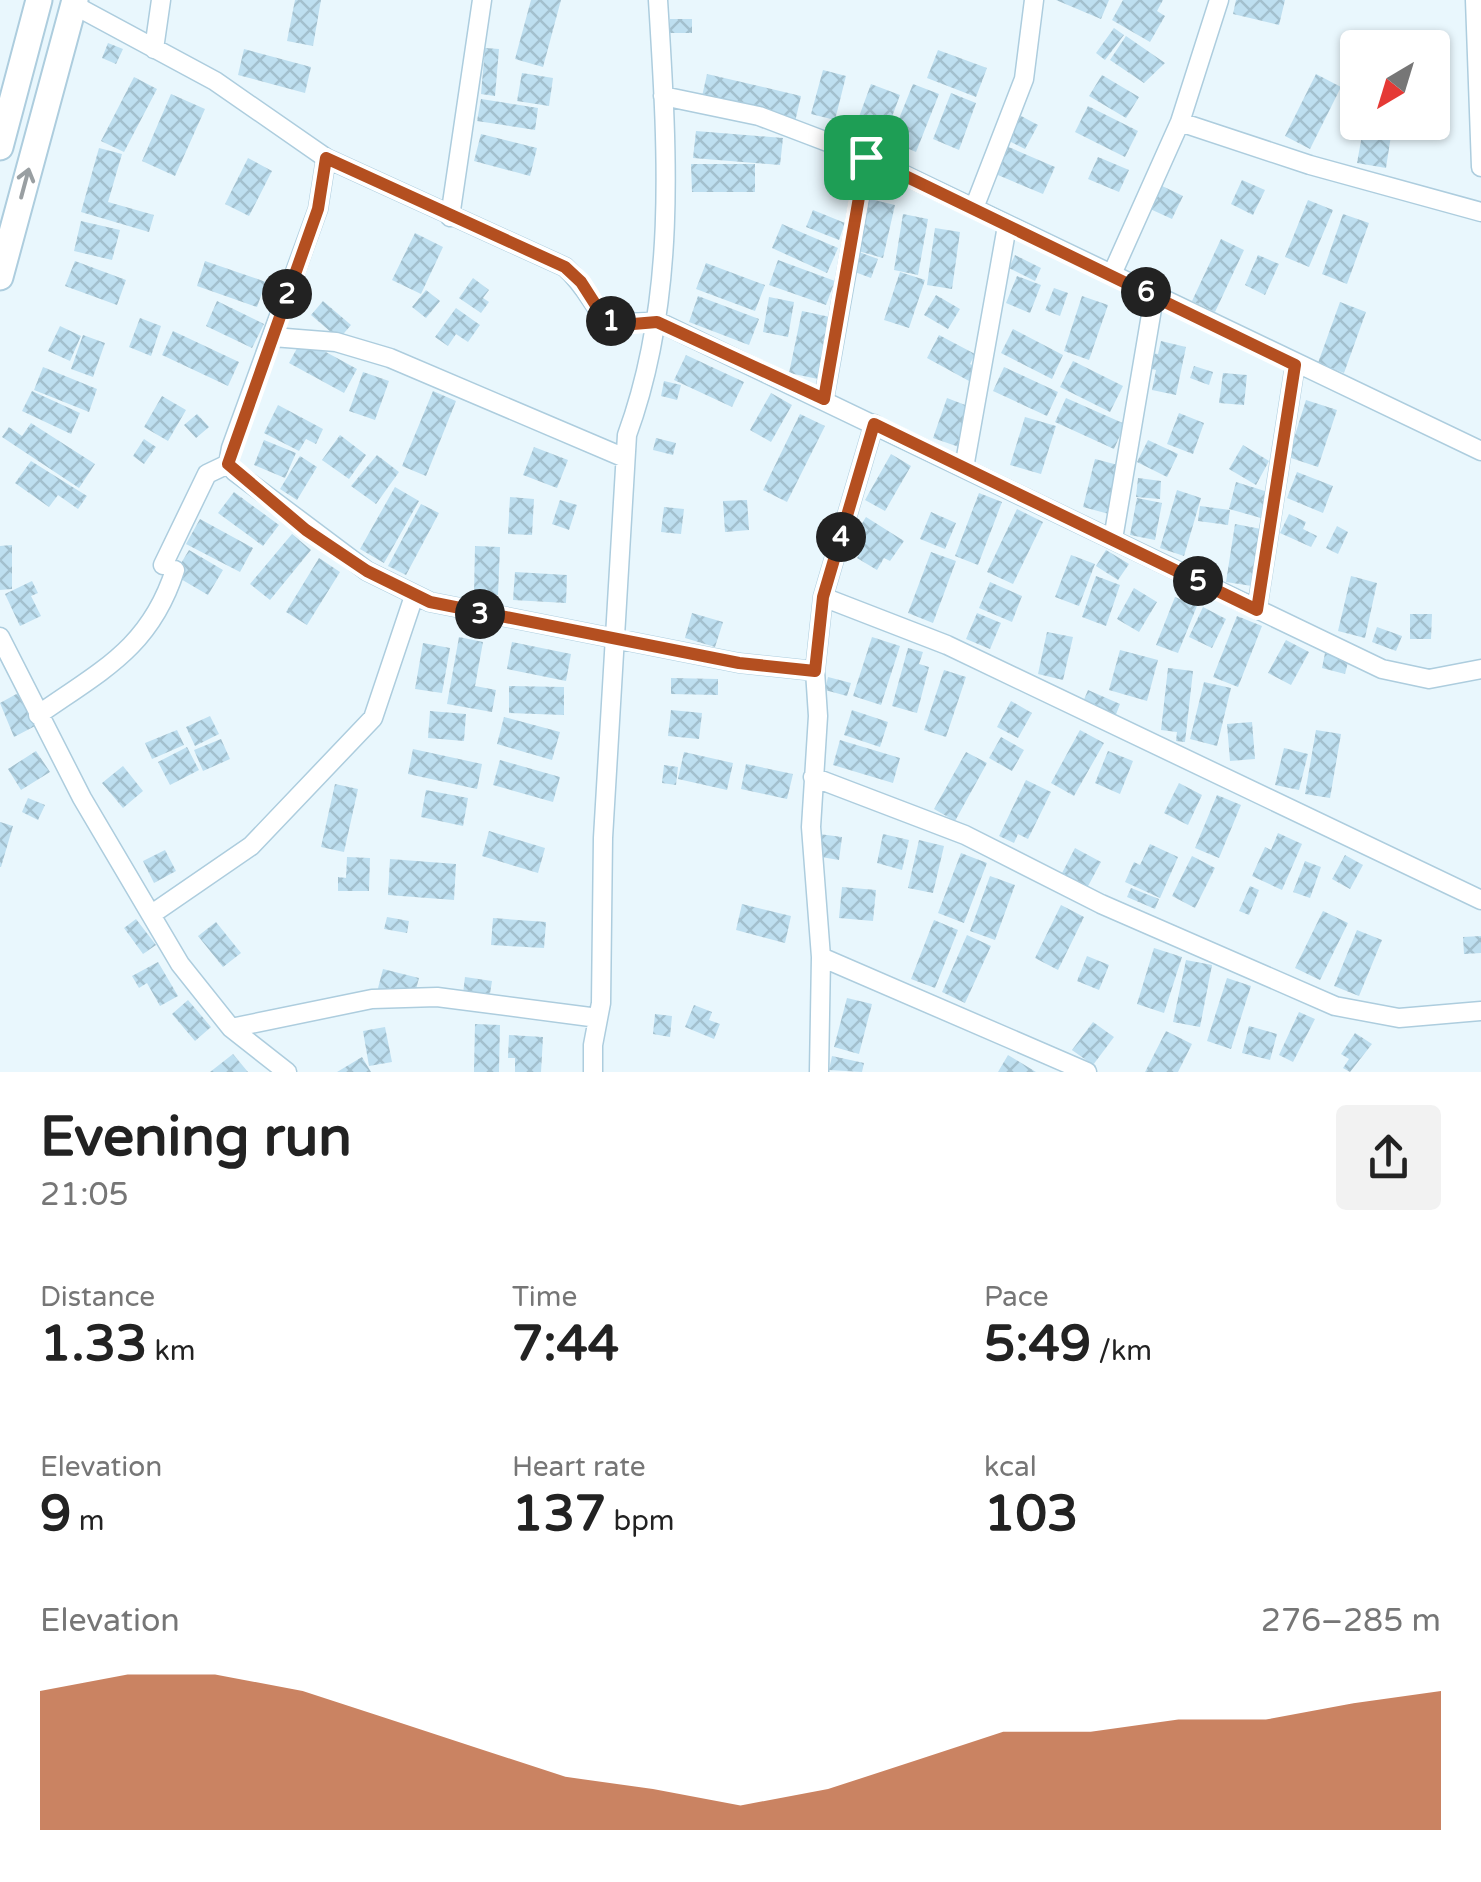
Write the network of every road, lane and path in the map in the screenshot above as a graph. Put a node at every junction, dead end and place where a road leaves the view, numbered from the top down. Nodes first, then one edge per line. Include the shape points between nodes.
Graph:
1 (39, 0) edge
2 (162, 0) edge
3 (482, 0) edge
4 (658, 0) edge
5 (1034, 0) edge
6 (1220, 0) edge
7 (1476, 0) edge
8 (74, 3) edge
9 (154, 48) junction
10 (663, 96) junction
11 (1180, 122) junction
12 (1480, 138) edge
13 (0, 146) edge
14 (866, 157) junction
15 (326, 158) junction
16 (1481, 167) edge
17 (974, 208) junction
18 (1481, 212) edge
19 (450, 216) junction
20 (1007, 226) junction
21 (1112, 274) junction
22 (0, 277) edge
23 (1154, 297) junction
24 (657, 322) junction
25 (273, 337) junction
26 (1295, 365) junction
27 (824, 399) junction
28 (874, 424) junction
29 (1481, 451) edge
30 (625, 458) junction
31 (228, 464) junction
32 (964, 468) junction
33 (1113, 540) junction
34 (414, 596) junction
35 (823, 597) junction
36 (1257, 610) junction
37 (0, 637) edge
38 (618, 638) junction
39 (1481, 669) edge
40 (815, 671) junction
41 (38, 716) junction
42 (814, 776) junction
43 (1481, 900) edge
44 (152, 914) junction
45 (821, 957) junction
46 (1481, 1011) edge
47 (598, 1018) junction
48 (231, 1028) junction
49 (286, 1072) edge
50 (593, 1072) edge
51 (819, 1072) edge
52 (1086, 1072) edge

1 - 13 highway
2 - 9 street
3 - 19 street
4 - 10 street
5 - 17 street via 1024,79
6 - 11 street
7 - 12 street
8 - 9 street
22 -> 8 highway
9 - 15 street via 215,81
10 - 14 street via 759,116
10 - 24 street via 666,226
11 - 18 street
11 - 21 street
12 - 16 street
14 - 17 street
14 - 27 street
15 - 19 street
15 - 25 street via 318,209
17 - 20 street
19 - 24 street via 565,267 604,318 621,325
20 - 21 street
20 - 32 street
21 - 23 street
23 - 26 street
23 - 33 street
24 - 27 street
24 - 30 street
25 - 30 street via 336,342 390,358
25 - 31 street
26 - 29 street
26 - 36 street
27 - 28 street
28 - 32 street
28 - 35 street
30 - 38 street
31 - 34 street via 306,530
31 - 41 street via 207,474 169,567 162,610 122,657
32 - 33 street
33 - 36 street
34 - 38 street via 486,616
34 - 44 street via 373,718 251,846
35 - 40 street
35 - 43 street via 947,645
36 - 39 street via 1382,669 1429,679
37 - 41 street
38 - 40 street
38 - 47 street
40 - 42 street
41 - 44 street
42 - 45 street via 810,827
42 - 46 street via 965,835 1101,904 1336,1006 1399,1018
44 - 48 street via 203,997
45 - 51 street
45 - 52 street
47 - 48 street via 388,998
47 - 50 street
48 - 49 street

